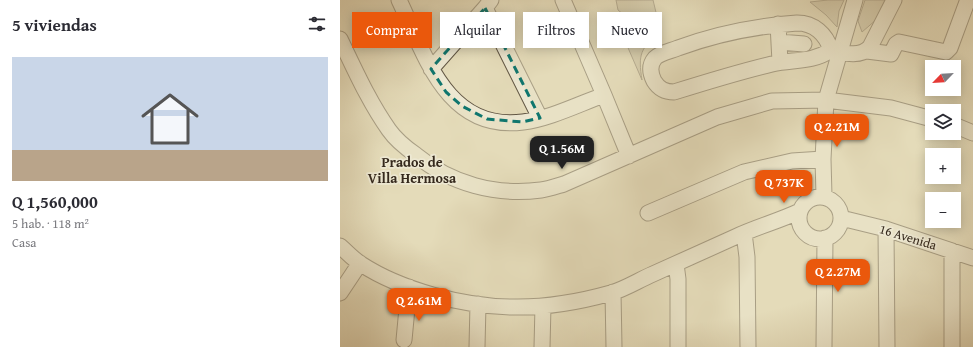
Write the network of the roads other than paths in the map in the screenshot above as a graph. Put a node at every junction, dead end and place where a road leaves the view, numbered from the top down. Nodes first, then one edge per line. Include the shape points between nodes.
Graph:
1 (399, 0) edge
2 (563, 0) edge
3 (855, 0) edge
4 (894, 0) edge
5 (967, 2) dead end
6 (488, 4) edge
7 (778, 24) junction
8 (340, 39) edge
9 (779, 42) junction
10 (804, 44) dead end
11 (835, 51) junction
12 (867, 51) junction
13 (780, 62) junction
14 (431, 69) junction
15 (604, 95) junction
16 (826, 100) junction
17 (925, 117) edge
18 (540, 118) junction
19 (961, 128) edge
20 (973, 133) edge
21 (629, 156) junction
22 (823, 159) junction
23 (824, 196) junction
24 (648, 213) dead end
25 (800, 217) junction
26 (841, 218) junction
27 (886, 229) junction
28 (744, 233) junction
29 (825, 238) junction
30 (340, 246) edge
31 (952, 251) junction
32 (973, 258) edge
33 (360, 264) junction
34 (676, 264) junction
35 (409, 288) junction
36 (613, 292) junction
37 (340, 293) edge
38 (478, 304) junction
39 (543, 306) junction
40 (404, 340) dead end
41 (476, 347) edge
42 (542, 347) edge
43 (614, 347) edge
44 (678, 347) edge
45 (748, 347) edge
46 (824, 347) edge
47 (887, 347) edge
48 (952, 347) edge

1 - 14 street
2 - 15 street
3 - 11 street
4 - 12 street
5 - 12 street via 950,48 946,52 899,42 891,54
6 - 14 street
6 - 18 street
7 - 9 street
7 - 11 street via 809,24
7 - 13 street via 699,40 658,55 651,68 659,87 674,92 734,72
8 - 21 street via 390,131 406,147 442,174 494,190 542,190 564,184
9 - 10 street
9 - 13 street
11 - 12 street via 858,54
11 - 13 street via 799,61
11 - 16 street
14 - 18 street via 446,92 462,106 487,119 522,122
15 - 18 street
15 - 21 street
16 - 17 street via 891,108
16 - 21 street via 772,101 746,108 717,117
16 - 22 street
19 - 20 street
22 - 23 street
22 - 24 street via 792,162 744,172
23 - 25 street via 809,199 803,205
23 - 26 street via 837,204
25 - 28 street
25 - 29 street via 806,234 812,238
26 - 27 street, 16 Avenida
26 - 29 street via 837,231
27 - 31 street, 16 Avenida
27 - 47 street
28 - 34 street
28 - 45 street via 747,257
29 - 46 street
30 - 33 street
31 - 32 street, 16 Avenida
31 - 48 street
33 - 35 street
33 - 37 street
34 - 36 street
34 - 44 street
35 - 38 street
35 - 40 street
36 - 39 street via 575,302
36 - 43 street
38 - 39 street via 509,307
38 - 41 street
39 - 42 street

